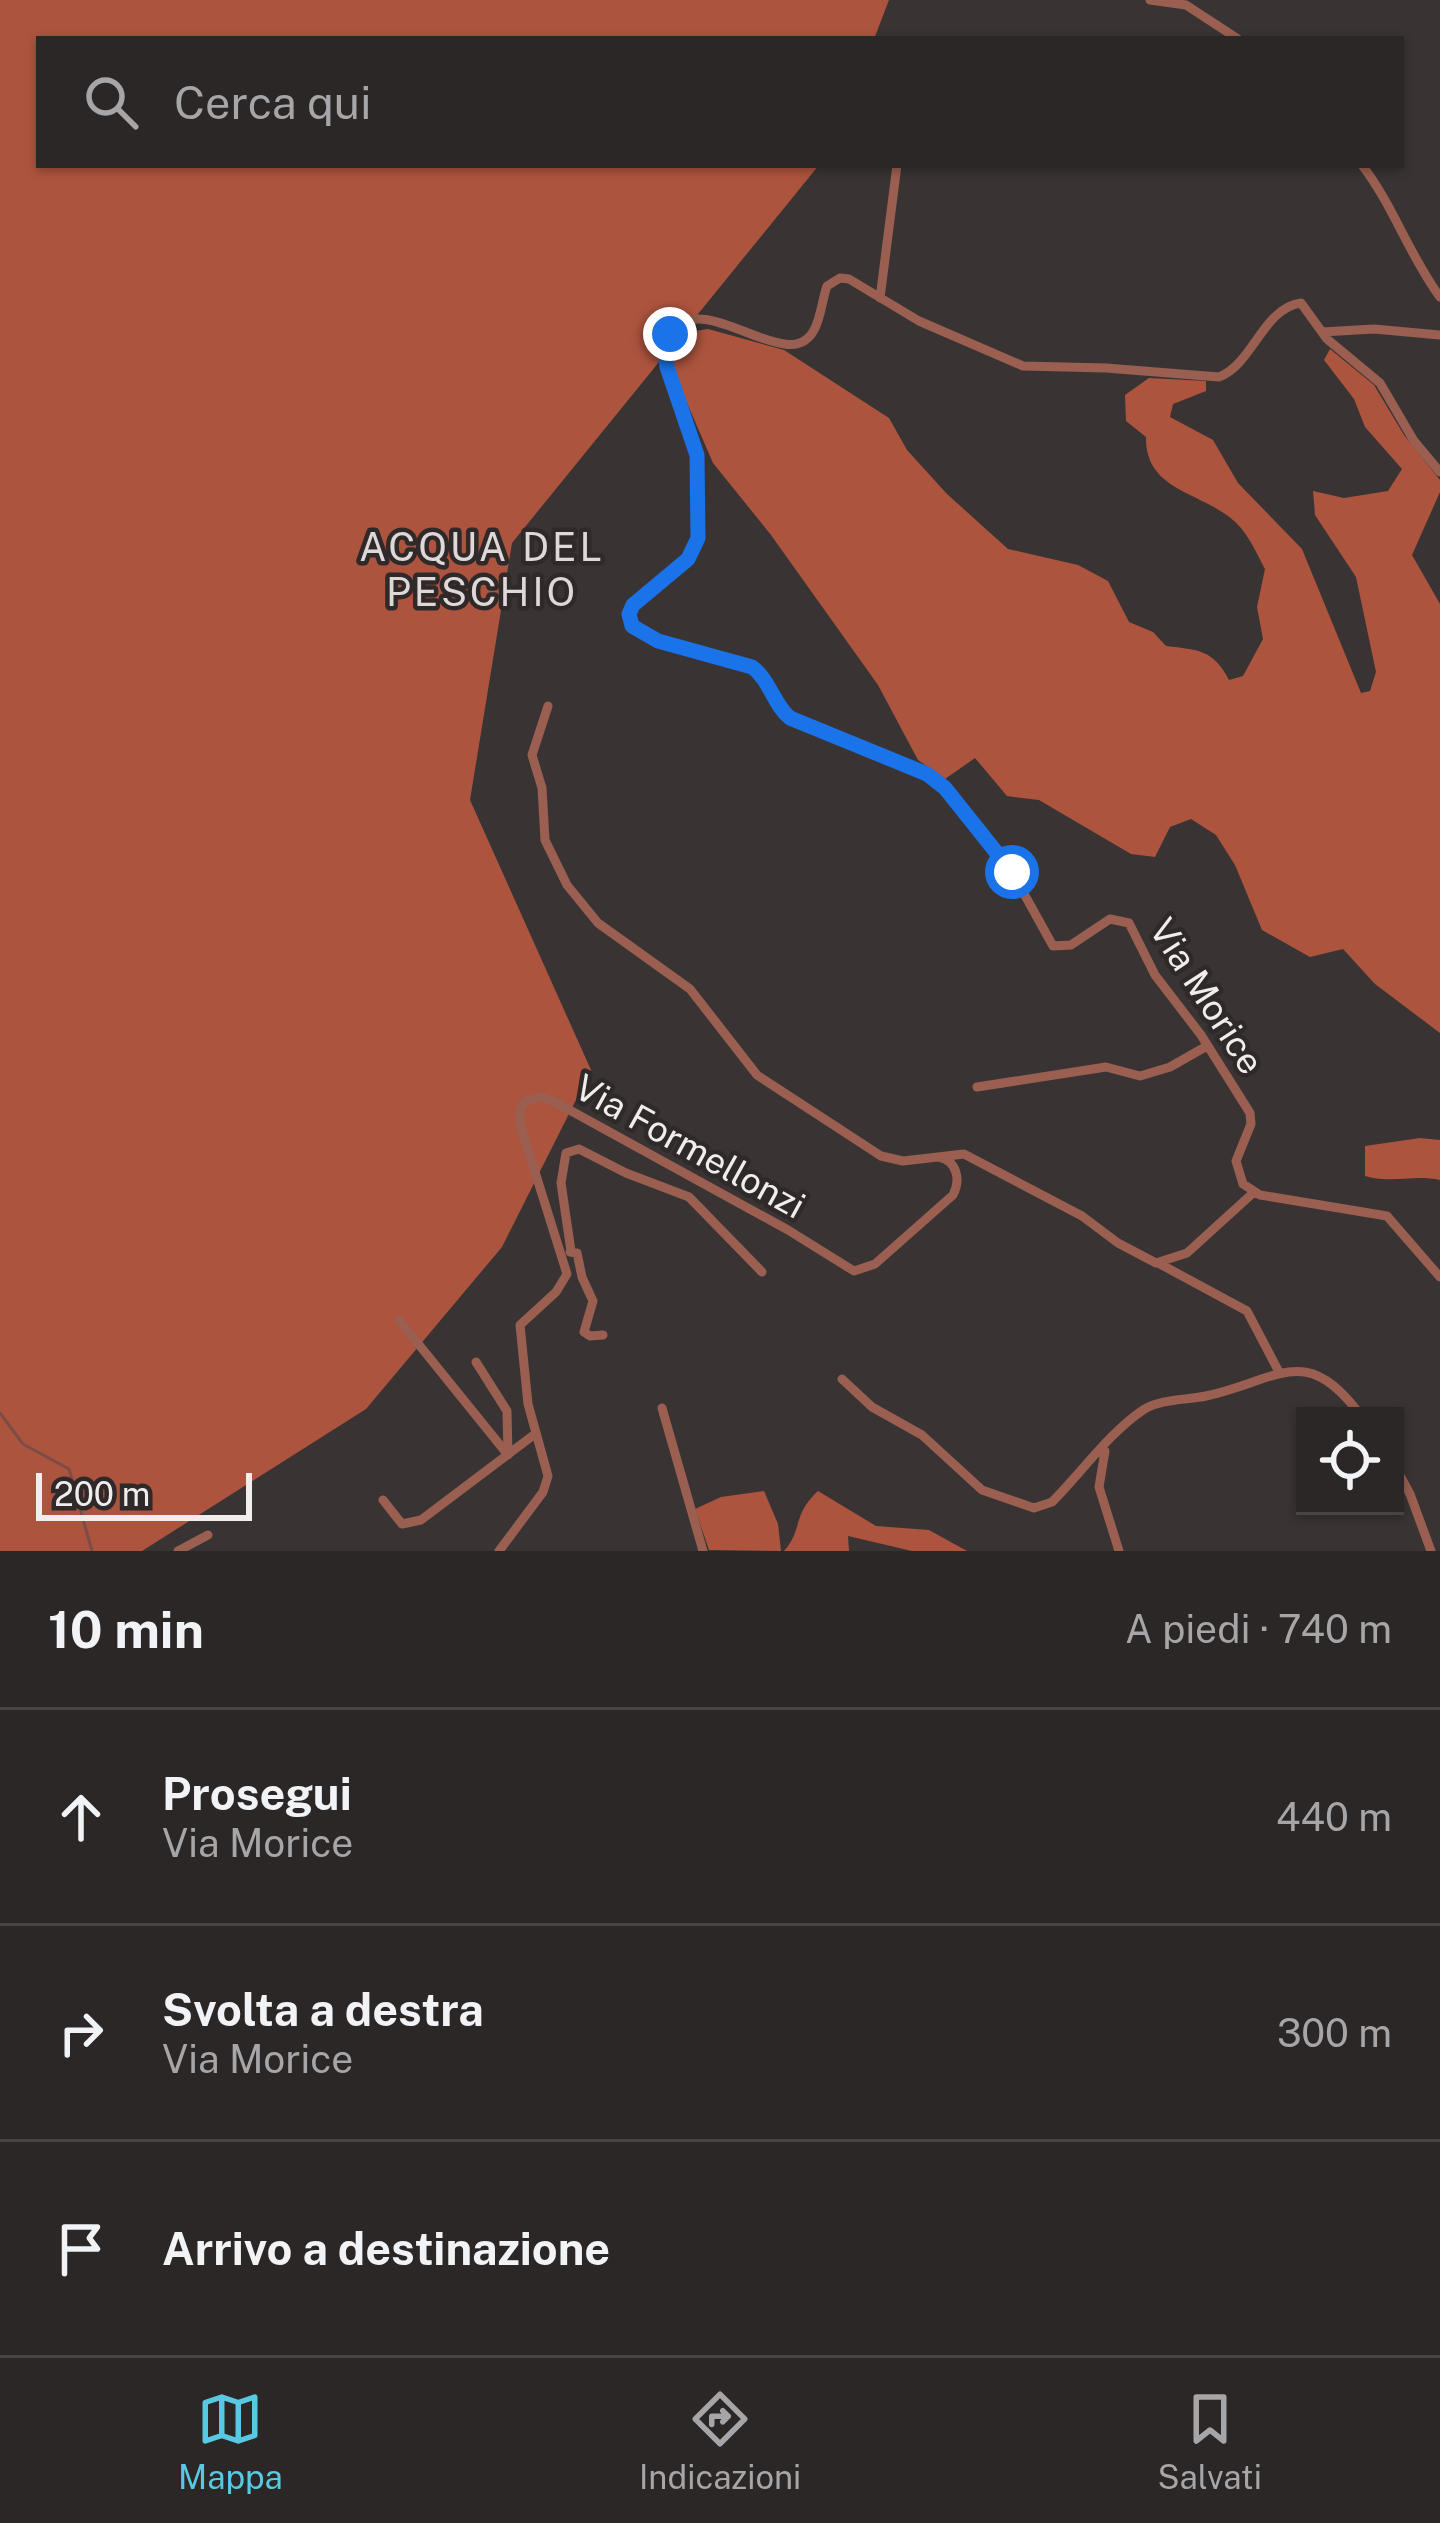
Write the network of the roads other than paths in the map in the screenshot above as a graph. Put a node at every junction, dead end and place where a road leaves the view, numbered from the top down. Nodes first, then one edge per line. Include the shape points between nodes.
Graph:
1 (1150, 0) edge
2 (1233, 36) edge
3 (897, 168) edge
4 (1364, 168) edge
5 (1440, 297) edge
6 (880, 298) junction
7 (1322, 332) junction
8 (1440, 335) edge
9 (1440, 472) edge
10 (548, 706) dead end
11 (1208, 1046) junction
12 (976, 1087) dead end
13 (939, 1157) junction
14 (1253, 1193) junction
15 (571, 1251) junction
16 (1156, 1263) junction
17 (762, 1272) dead end
18 (1440, 1277) edge
19 (552, 1296) junction
20 (399, 1320) dead end
21 (603, 1335) dead end
22 (476, 1362) dead end
23 (1279, 1372) junction
24 (842, 1379) dead end
25 (1354, 1407) edge
26 (662, 1408) dead end
27 (536, 1434) junction
28 (1106, 1446) junction
29 (508, 1455) junction
30 (1404, 1482) edge
31 (382, 1500) dead end
32 (208, 1535) dead end
33 (178, 1551) edge
34 (500, 1551) edge
35 (703, 1551) edge
36 (1119, 1551) edge
37 (1431, 1551) edge

1 - 2 street via 1186,5
3 - 6 street
4 - 5 street
6 - 7 street via 1028,368 1219,377 1296,302
6 - 11 street, Via Morice via 847,278 835,280 813,333 792,345 704,319 672,331 665,358 696,452 698,538 688,559 633,605 634,628 752,667 790,718 937,781 1012,872 1051,944 1071,945 1110,919 1129,923 1155,975
7 - 8 street
7 - 9 street via 1378,380
10 - 13 street via 532,752 542,830 583,909 681,980 781,1094 884,1158
11 - 12 street via 1144,1075 1110,1066
11 - 14 street, Via Morice via 1250,1113 1236,1168
13 - 16 street via 969,1156
13 - 19 street, Via Formellonzi via 956,1172 953,1195 875,1264 854,1271 555,1102 531,1098 521,1107 521,1127 567,1270
14 - 16 street via 1187,1252
14 - 18 street via 1388,1216
15 - 17 street via 561,1167 579,1149 686,1195
15 - 19 street via 569,1282
15 - 21 street via 593,1301 584,1332
16 - 23 street via 1247,1311
19 - 27 street, Via Formellonzi via 520,1324
20 - 29 street
22 - 29 street via 507,1412
23 - 25 street via 1318,1376
23 - 28 street via 1148,1407
24 - 28 street via 982,1490 1029,1507 1054,1501
26 - 35 street
27 - 29 street
27 - 34 street, Via Formellonzi via 546,1485
28 - 36 street via 1099,1483
29 - 31 street via 414,1523 402,1524
30 - 37 street
32 - 33 street

